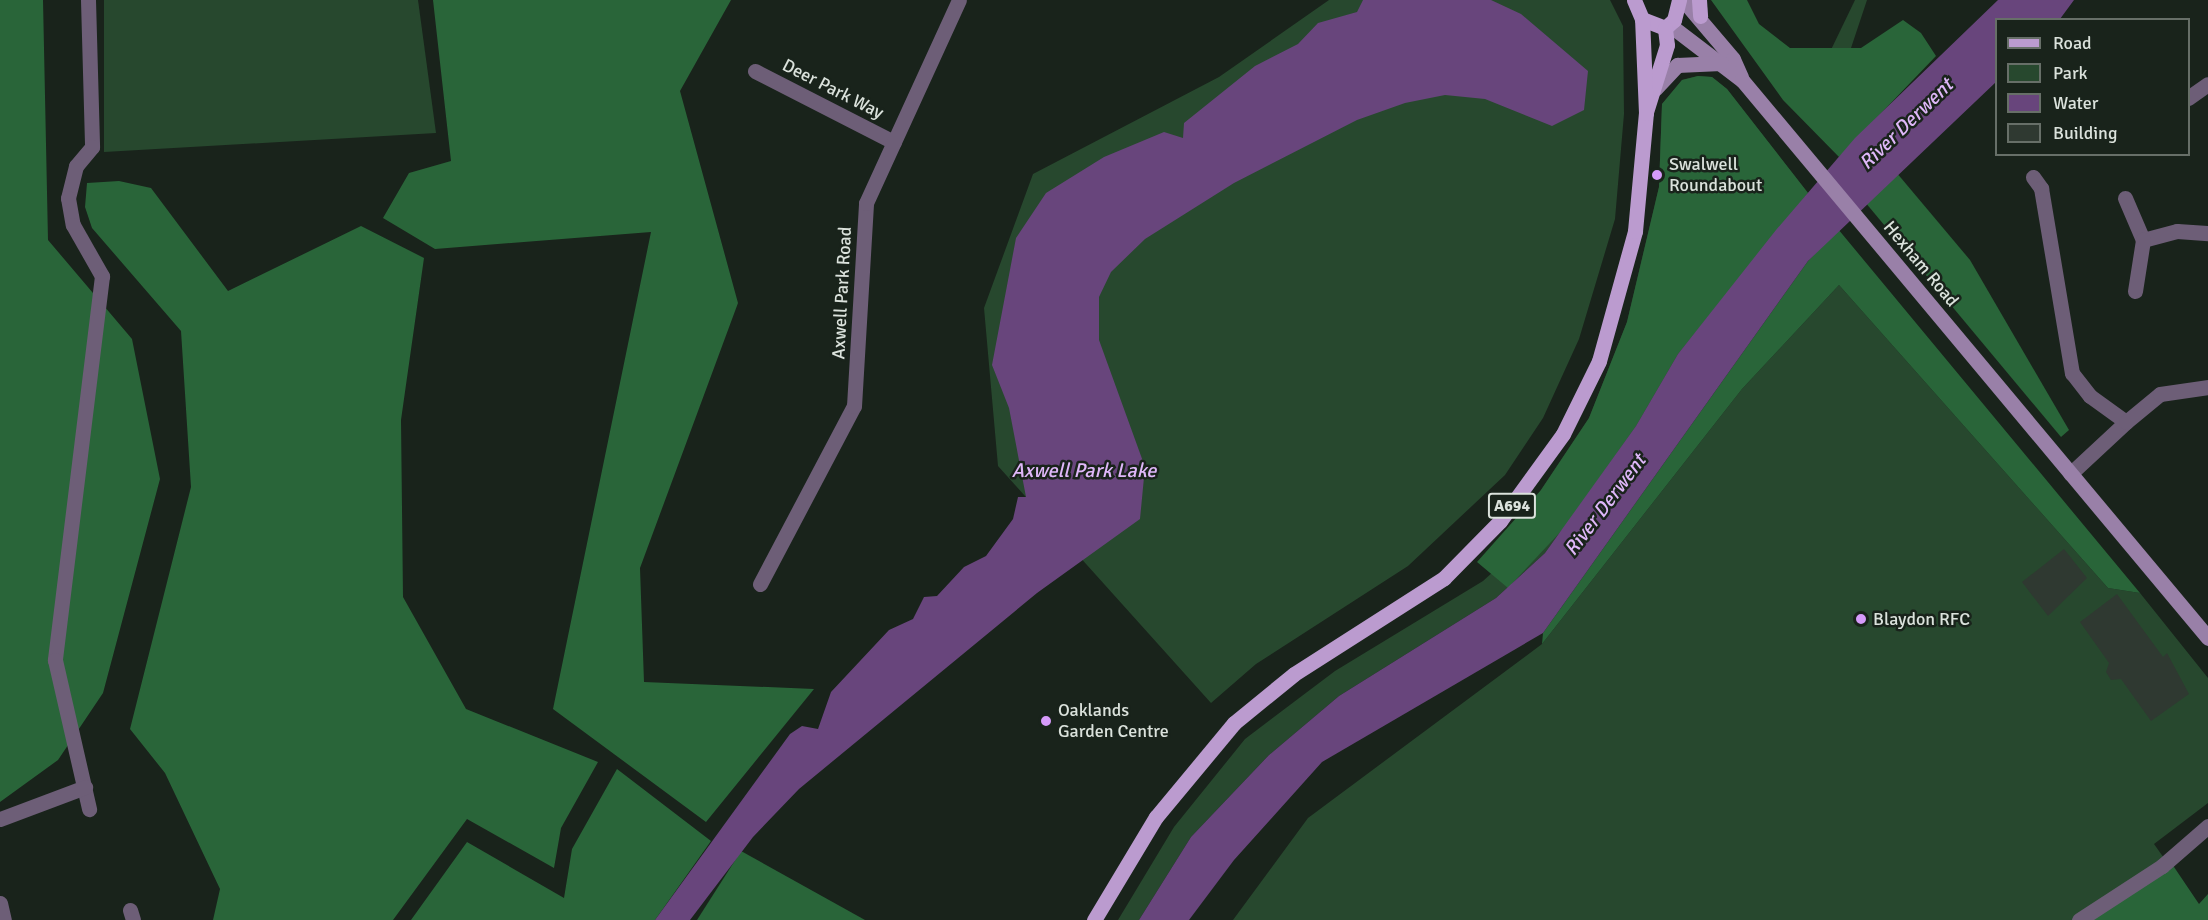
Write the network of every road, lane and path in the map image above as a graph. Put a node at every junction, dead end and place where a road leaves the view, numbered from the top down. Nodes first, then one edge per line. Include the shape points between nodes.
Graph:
1 (88, 0) edge
2 (958, 0) edge
3 (1633, 0) edge
4 (1681, 0) edge
5 (1699, 0) edge
6 (1700, 16) junction
7 (1642, 19) junction
8 (1668, 27) junction
9 (1721, 63) junction
10 (755, 71) dead end
11 (1742, 80) junction
12 (2208, 84) edge
13 (1654, 89) junction
14 (2190, 97) edge
15 (1646, 113) junction
16 (894, 142) junction
17 (2033, 177) dead end
18 (2125, 198) dead end
19 (2208, 233) edge
20 (2143, 240) junction
21 (2135, 291) dead end
22 (2208, 387) edge
23 (2126, 422) junction
24 (2070, 474) junction
25 (760, 584) dead end
26 (2208, 638) edge
27 (85, 787) junction
28 (89, 809) dead end
29 (0, 819) edge
30 (2208, 826) edge
31 (0, 903) edge
32 (4, 920) edge
33 (1094, 920) edge
34 (2079, 920) edge

1 - 27 street via 92,147 76,166 68,198 73,225 102,276 55,660 56,686
2 - 16 street, Axwell Park Road
3 - 7 main road, A694
4 - 6 main road, Hexham Road
4 - 8 main road, A694
5 - 6 main road
6 - 11 main road, Hexham Road
7 - 8 main road
7 - 15 main road, A694
8 - 9 main road, Hexham Road
8 - 13 main road, A694
9 - 11 main road, Hexham Road
9 - 13 main road via 1677,65
10 - 16 street, Deer Park Way
11 - 24 main road, Hexham Road
12 - 14 street
13 - 15 main road, A694
15 - 33 main road, A694 via 1639,208 1623,288 1599,361 1549,456 1500,521 1444,578 1294,674 1234,723 1156,818
16 - 25 street, Axwell Park Road via 866,203 854,406
17 - 23 street via 2041,188 2072,373 2090,396
18 - 20 street
19 - 20 street via 2177,231
20 - 21 street
22 - 23 street via 2160,394
23 - 24 street
24 - 26 main road, Hexham Road
27 - 28 street
27 - 29 street
30 - 34 street via 2162,867
31 - 32 street

